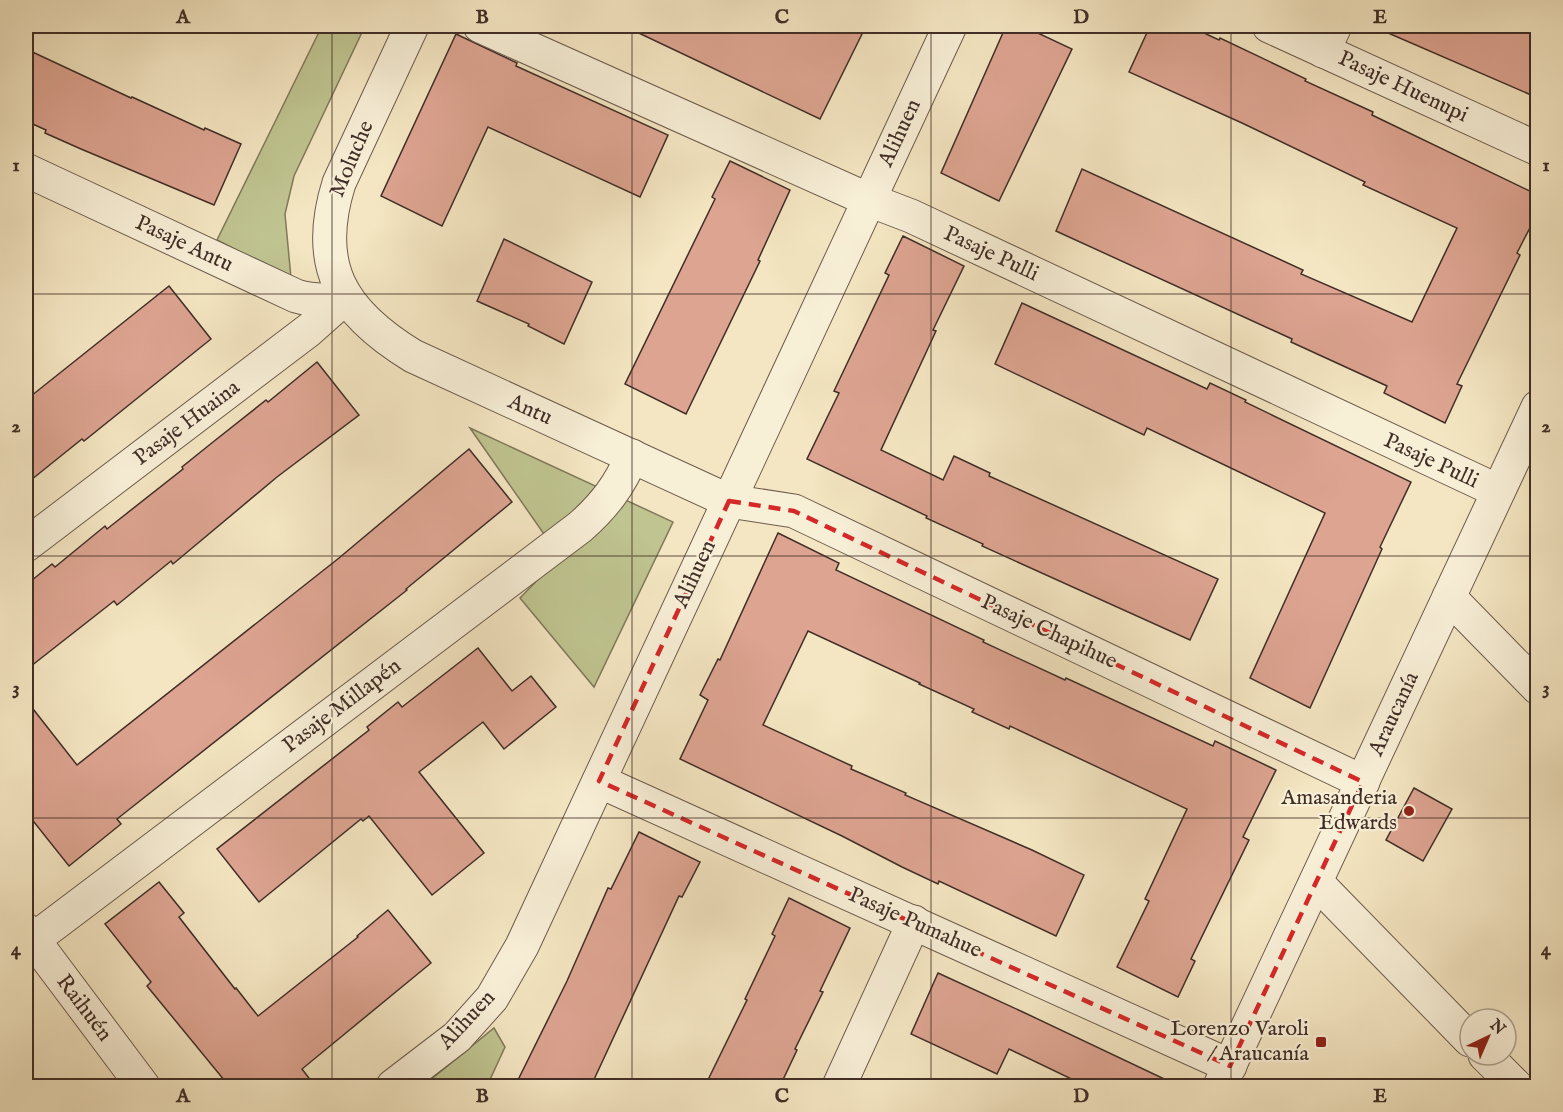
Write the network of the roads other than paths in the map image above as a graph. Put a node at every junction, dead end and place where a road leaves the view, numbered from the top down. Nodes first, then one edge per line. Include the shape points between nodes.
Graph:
1 (412, 26) edge
2 (480, 26) edge
3 (950, 26) edge
4 (1269, 26) edge
5 (1329, 38) edge
6 (1538, 149) edge
7 (26, 170) edge
8 (869, 201) junction
9 (345, 298) junction
10 (1538, 407) edge
11 (632, 456) junction
12 (1498, 491) junction
13 (729, 501) junction
14 (26, 545) edge
15 (1449, 597) junction
16 (1538, 688) edge
17 (599, 781) junction
18 (1363, 782) junction
19 (1316, 882) junction
20 (914, 922) junction
21 (29, 935) edge
22 (1458, 1028) edge
23 (1497, 1067) edge
24 (1225, 1076) edge
25 (143, 1086) edge
26 (393, 1086) edge
27 (839, 1086) edge
28 (1516, 1086) edge

1 - 9 street, Moluche via 339,183 331,209 331,257
2 - 8 street, Pasaje Pulli
3 - 8 street, Alihuen
4 - 5 street, Pasaje Huenupi
5 - 6 street, Pasaje Huenupi
7 - 9 street, Pasaje Antu via 296,296 328,301
8 - 12 street, Pasaje Pulli via 911,216
8 - 13 street, Alihuen
9 - 11 street, Antu via 374,329 413,356
9 - 14 street, Pasaje Huaina via 309,330
10 - 12 street, Araucanía
11 - 13 street, Antu
11 - 21 street, Pasaje Millapén via 609,498 579,527
12 - 15 street, Araucanía
13 - 17 street, Alihuen
13 - 18 street, Pasaje Chapihue via 794,511
15 - 16 street
15 - 18 street, Araucanía
17 - 20 street, Pasaje Pumahue
17 - 26 street, Alihuen via 522,946 492,998 457,1037
18 - 19 street, Araucanía
19 - 22 street
19 - 24 street, Araucanía
20 - 24 street, Pasaje Pumahue
20 - 27 street
21 - 25 street, Raihuén
23 - 28 street

